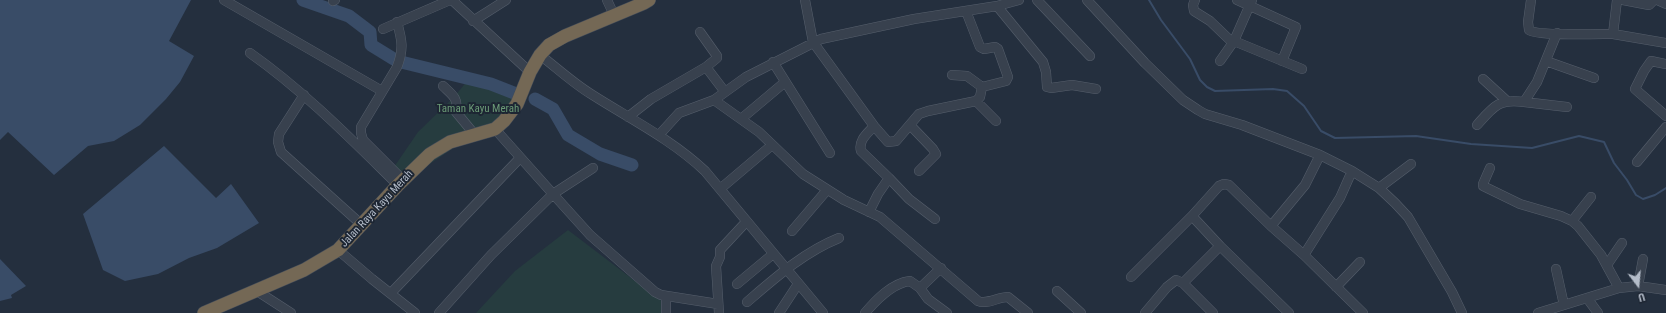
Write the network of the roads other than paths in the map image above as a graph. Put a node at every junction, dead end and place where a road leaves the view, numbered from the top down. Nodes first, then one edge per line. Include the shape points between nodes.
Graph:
1 (224, 0) edge
2 (506, 0) edge
3 (607, 0) edge
4 (649, 0) edge
5 (805, 0) edge
6 (1019, 0) edge
7 (1037, 0) edge
8 (1087, 0) edge
9 (1195, 0) edge
10 (1237, 0) edge
11 (1532, 0) edge
12 (1617, 0) edge
13 (1623, 0) edge
14 (1654, 0) edge
15 (1657, 0) edge
16 (455, 1) edge
17 (1251, 3) edge
18 (1666, 4) edge
19 (996, 6) junction
20 (966, 11) junction
21 (614, 15) junction
22 (473, 21) junction
23 (397, 22) junction
24 (382, 29) dead end
25 (700, 32) dead end
26 (1557, 33) junction
27 (1613, 34) junction
28 (813, 42) junction
29 (1234, 42) junction
30 (1666, 43) edge
31 (250, 53) dead end
32 (540, 55) junction
33 (1090, 56) dead end
34 (1220, 61) dead end
35 (1546, 61) junction
36 (773, 62) junction
37 (1282, 62) junction
38 (1666, 64) edge
39 (706, 67) junction
40 (1302, 69) dead end
41 (530, 72) junction
42 (952, 75) dead end
43 (1594, 78) dead end
44 (1483, 79) dead end
45 (785, 82) junction
46 (443, 86) dead end
47 (982, 87) junction
48 (1096, 89) dead end
49 (382, 91) junction
50 (725, 92) junction
51 (304, 95) junction
52 (714, 100) junction
53 (1507, 101) junction
54 (976, 102) junction
55 (1524, 102) junction
56 (1567, 107) dead end
57 (1666, 116) edge
58 (628, 117) junction
59 (740, 119) junction
60 (996, 121) dead end
61 (910, 125) junction
62 (1477, 125) dead end
63 (874, 126) junction
64 (1666, 127) edge
65 (495, 129) junction
66 (476, 135) junction
67 (659, 136) junction
68 (772, 145) junction
69 (830, 153) dead end
70 (1320, 156) junction
71 (520, 158) junction
72 (1637, 162) dead end
73 (1411, 164) dead end
74 (592, 168) dead end
75 (1490, 168) dead end
76 (919, 171) dead end
77 (1352, 171) junction
78 (889, 178) junction
79 (401, 182) junction
80 (1379, 188) junction
81 (720, 189) junction
82 (827, 190) junction
83 (553, 194) junction
84 (1591, 197) dead end
85 (869, 212) junction
86 (1192, 216) junction
87 (935, 220) dead end
88 (1572, 221) junction
89 (746, 222) junction
90 (362, 225) junction
91 (1271, 226) junction
92 (792, 231) dead end
93 (839, 238) dead end
94 (1622, 243) dead end
95 (1220, 246) junction
96 (338, 250) junction
97 (773, 254) junction
98 (1304, 255) junction
99 (1644, 259) dead end
100 (1360, 262) dead end
101 (1607, 265) junction
102 (941, 268) junction
103 (786, 269) junction
104 (1556, 269) dead end
105 (1131, 277) dead end
106 (1183, 283) junction
107 (737, 284) dead end
108 (798, 284) junction
109 (1638, 286) junction
110 (1336, 287) junction
111 (920, 288) junction
112 (1620, 288) junction
113 (1666, 290) edge
114 (257, 291) junction
115 (1057, 291) dead end
116 (391, 293) junction
117 (673, 297) junction
118 (1586, 298) junction
119 (747, 302) dead end
120 (718, 308) edge
121 (1561, 308) edge
122 (204, 313) edge
123 (291, 313) edge
124 (415, 313) edge
125 (439, 313) edge
126 (666, 313) edge
127 (779, 313) edge
128 (823, 313) edge
129 (865, 313) edge
130 (947, 313) edge
131 (1028, 313) edge
132 (1082, 313) edge
133 (1145, 313) edge
134 (1212, 313) edge
135 (1289, 313) edge
136 (1362, 313) edge
137 (1462, 313) edge
138 (1538, 313) edge
139 (1598, 313) edge

1 - 49 street
2 - 22 street
3 - 21 street
4 - 21 highway, Jalan Raya Kayu Merah
5 - 28 street
6 - 19 street
7 - 33 street
8 - 70 street via 1145,64 1198,110
9 - 29 street via 1194,11
10 - 17 street
11 - 26 street via 1529,30 1535,33
12 - 27 street
13 - 14 street via 1649,5
15 - 18 street
16 - 22 street
16 - 23 street
17 - 29 street
17 - 37 street via 1296,27
19 - 20 street
19 - 48 street via 1043,62 1047,87 1072,85
20 - 28 street via 914,19
20 - 47 street via 980,47 998,49 1008,77 1006,81
21 - 32 highway, Jalan Raya Kayu Merah via 565,36
22 - 41 street
23 - 24 street
23 - 49 street via 402,43 401,57
25 - 39 street via 717,56
26 - 27 street
26 - 35 street
27 - 30 street
28 - 36 street
28 - 63 street
29 - 34 street
29 - 37 street
31 - 51 street
32 - 41 highway, Jalan Raya Kayu Merah
32 - 58 street via 589,93
35 - 43 street
35 - 55 street
36 - 45 street
36 - 50 street
37 - 40 street
38 - 57 street via 1651,61 1636,89
39 - 50 street
39 - 58 street via 651,98
41 - 65 highway, Jalan Raya Kayu Merah via 511,114
42 - 47 street via 967,76
44 - 53 street
45 - 59 street
45 - 69 street
46 - 66 street via 456,100 456,112
47 - 54 street
49 - 79 street via 361,127 361,133 363,140
50 - 52 street
51 - 79 street
51 - 90 street via 279,134 278,142 282,152
52 - 59 street
52 - 67 street via 679,113
53 - 55 street
53 - 62 street via 1490,110
54 - 60 street
54 - 61 street via 928,110 919,114
55 - 56 street
58 - 67 street
59 - 68 street
61 - 63 street via 893,142 888,142
61 - 76 street via 936,154
63 - 78 street via 861,141 861,151
64 - 72 street
65 - 66 highway, Jalan Raya Kayu Merah
65 - 71 street
66 - 79 highway, Jalan Raya Kayu Merah via 450,142 430,154
67 - 81 street via 690,156
68 - 81 street
68 - 82 street via 803,174
70 - 77 street
70 - 91 street via 1305,184
71 - 83 street
71 - 116 street
73 - 80 street
74 - 83 street
75 - 88 street via 1483,184 1486,188 1520,204
77 - 80 street
77 - 98 street via 1340,198
78 - 85 street
78 - 87 street via 909,199
79 - 90 highway, Jalan Raya Kayu Merah
80 - 137 street via 1408,217
81 - 89 street
82 - 85 street
82 - 92 street
83 - 117 street via 590,235 648,288 661,295
83 - 125 street via 490,255
84 - 88 street
85 - 102 street via 886,222
86 - 91 street via 1219,186 1224,184 1229,185
86 - 95 street
86 - 105 street
88 - 101 street via 1586,235
89 - 97 street
89 - 120 street via 721,248 716,266
90 - 96 highway, Jalan Raya Kayu Merah
91 - 98 street
93 - 103 street
94 - 101 street
95 - 106 street
95 - 135 street
96 - 114 highway, Jalan Raya Kayu Merah via 304,270
96 - 116 street
97 - 103 street
97 - 107 street
98 - 110 street
99 - 109 street
100 - 110 street
101 - 112 street
102 - 111 street
102 - 131 street via 978,301 986,303 1008,296
103 - 108 street
103 - 119 street
104 - 121 street
106 - 133 street via 1173,281
106 - 134 street
108 - 127 street
108 - 128 street
109 - 112 street
109 - 113 street
110 - 136 street
111 - 129 street via 910,281 904,282 884,294
111 - 130 street
112 - 118 street
114 - 122 highway, Jalan Raya Kayu Merah
114 - 123 street
115 - 132 street
116 - 124 street
117 - 120 street
117 - 126 street
118 - 121 street
118 - 139 street
121 - 138 street

